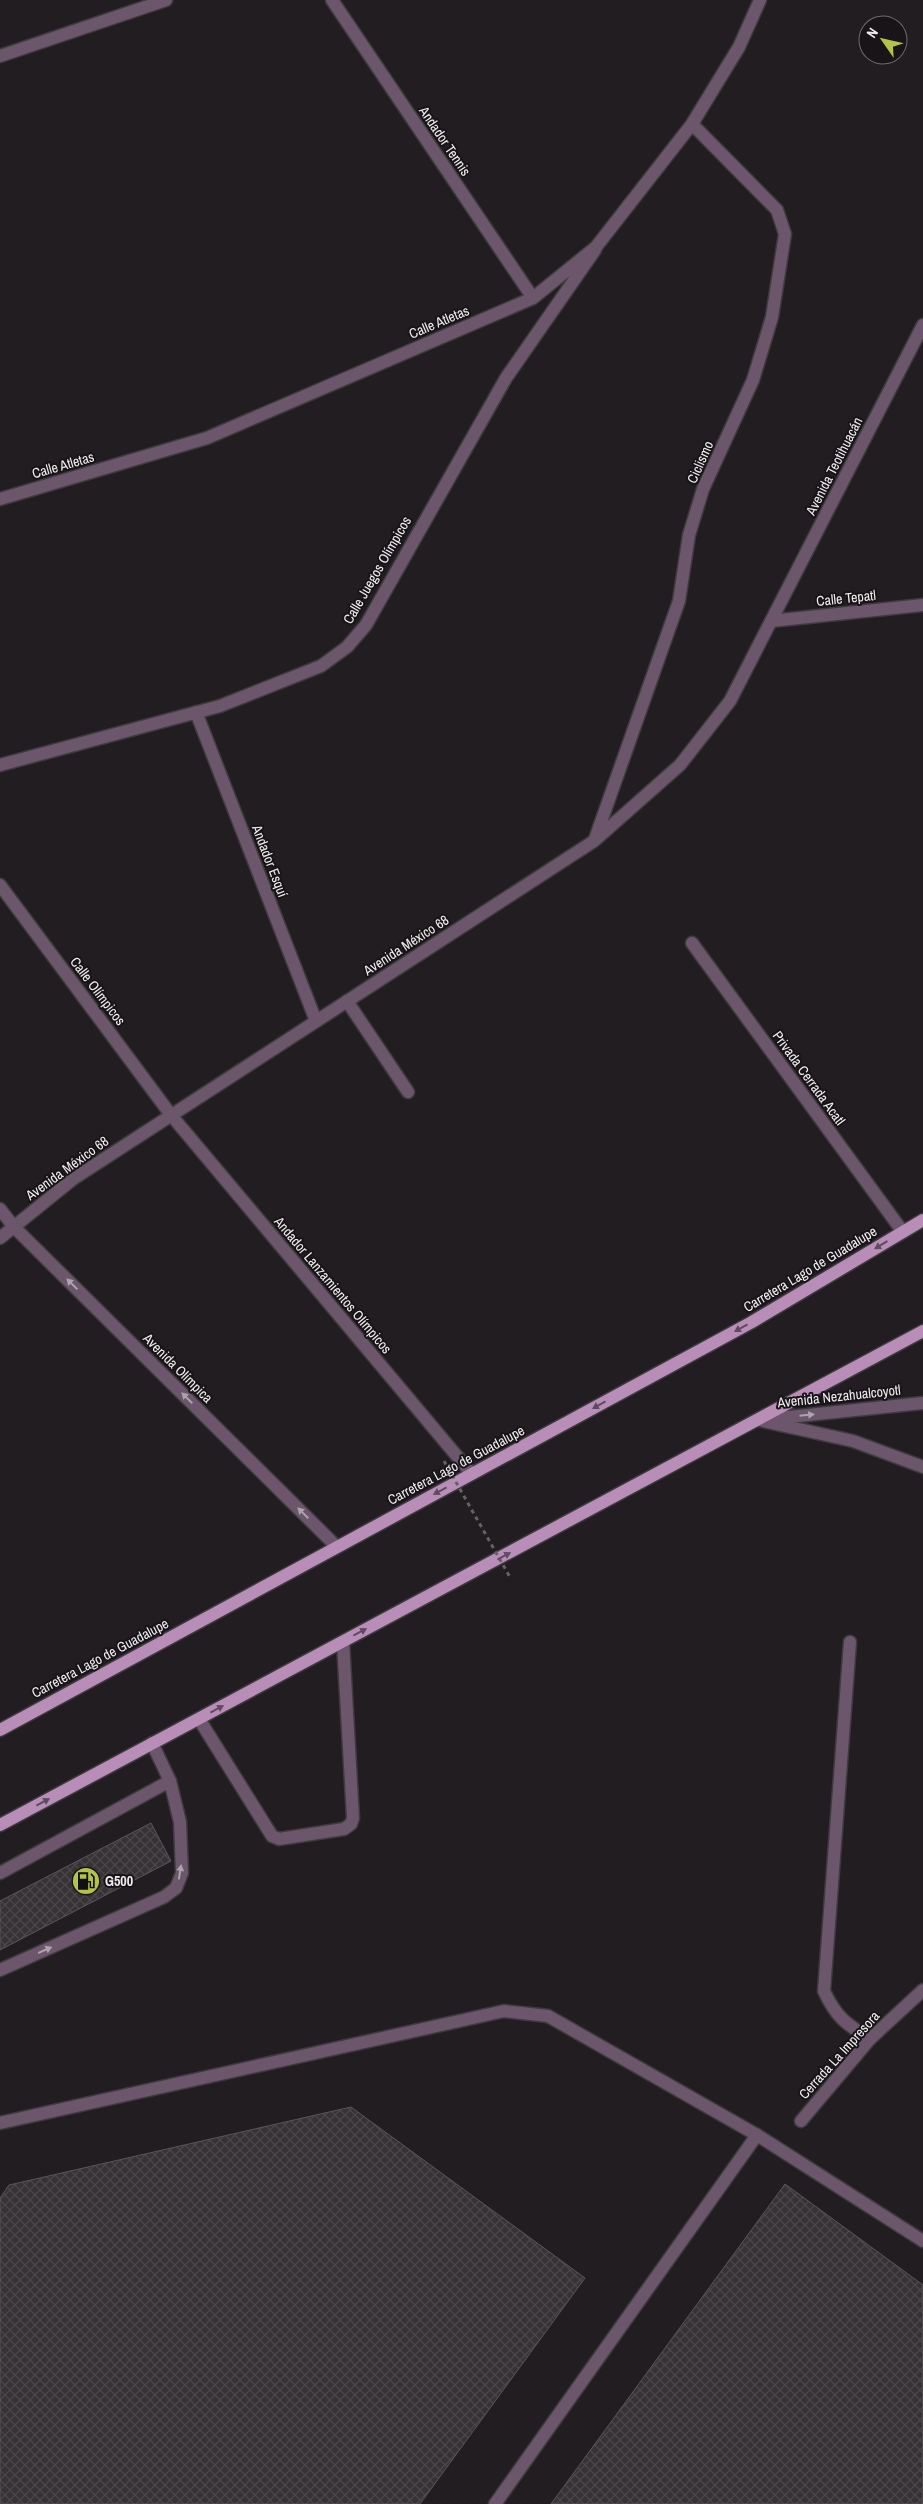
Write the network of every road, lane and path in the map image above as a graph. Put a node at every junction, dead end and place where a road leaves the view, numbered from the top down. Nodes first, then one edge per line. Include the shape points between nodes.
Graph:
1 (166, 0) edge
2 (332, 0) edge
3 (760, 0) edge
4 (0, 56) edge
5 (692, 124) junction
6 (596, 247) junction
7 (532, 298) junction
8 (923, 325) edge
9 (0, 499) edge
10 (923, 606) edge
11 (771, 621) junction
12 (196, 712) junction
13 (0, 765) edge
14 (594, 841) junction
15 (0, 885) edge
16 (692, 943) dead end
17 (347, 1001) junction
18 (316, 1021) junction
19 (408, 1092) dead end
20 (171, 1115) junction
21 (0, 1209) edge
22 (923, 1220) edge
23 (14, 1227) junction
24 (903, 1232) junction
25 (0, 1238) edge
26 (923, 1331) edge
27 (923, 1403) edge
28 (758, 1420) junction
29 (444, 1461) dead end
30 (923, 1467) edge
31 (472, 1474) junction
32 (337, 1547) junction
33 (511, 1578) dead end
34 (343, 1642) junction
35 (850, 1642) dead end
36 (199, 1719) junction
37 (0, 1730) edge
38 (152, 1744) junction
39 (170, 1780) junction
40 (0, 1825) edge
41 (0, 1873) edge
42 (0, 1970) edge
43 (923, 1990) edge
44 (870, 2039) junction
45 (800, 2121) dead end
46 (0, 2123) edge
47 (757, 2135) junction
48 (923, 2241) edge
49 (496, 2504) edge

1 - 4 street
2 - 7 street, Andador Tennis
3 - 5 street, Calle Atletas via 739,47
5 - 6 street, Calle Atletas
5 - 14 street, Ciclismo via 777,210 785,234 772,317 754,380 703,489 689,535 678,601
6 - 7 street, Calle Atletas
6 - 12 street, Calle Juegos Olímpicos via 506,378 366,625 347,647 321,666 220,706
7 - 9 street, Calle Atletas via 207,438
8 - 11 street, Avenida Teotihuacán
10 - 11 street, Calle Tepatl
11 - 14 street, Avenida México 68 via 730,701 680,765
12 - 13 street, Calle Juegos Olímpicos
12 - 18 street, Andador Esquí
14 - 17 street, Avenida México 68
15 - 20 street, Calle Olímpicos
16 - 24 street, Privada Cerrada Acatl
17 - 18 street, Avenida México 68
17 - 19 street
18 - 20 street, Avenida México 68
20 - 23 street, Avenida México 68 via 73,1178
20 - 31 street, Andador Lanzamientos Olímpicos
21 - 23 street, Avenida Olímpica
22 - 24 main road, Carretera Lago de Guadalupe
23 - 25 street, Avenida México 68
32 -> 23 street, Avenida Olímpica
24 -> 31 main road, Carretera Lago de Guadalupe via 752,1322
26 - 28 main road
28 -> 27 street, Avenida Nezahualcoyotl
28 - 30 street via 853,1441
34 -> 28 main road
29 - 33 path, bridge
31 -> 32 main road, Carretera Lago de Guadalupe
32 - 37 main road, Carretera Lago de Guadalupe
36 -> 34 main road
34 - 36 street via 353,1818 344,1829 279,1839 272,1836
35 - 44 street via 824,1991 833,2010 845,2023
36 - 38 main road
38 - 39 street
40 -> 38 main road
39 - 41 street
42 -> 39 street via 164,1897 176,1888 182,1873 180,1822
43 - 44 street, Cerrada La Impresora
44 - 45 street, Cerrada La Impresora
46 - 47 street via 504,2011 548,2016
47 - 48 street
47 - 49 street

